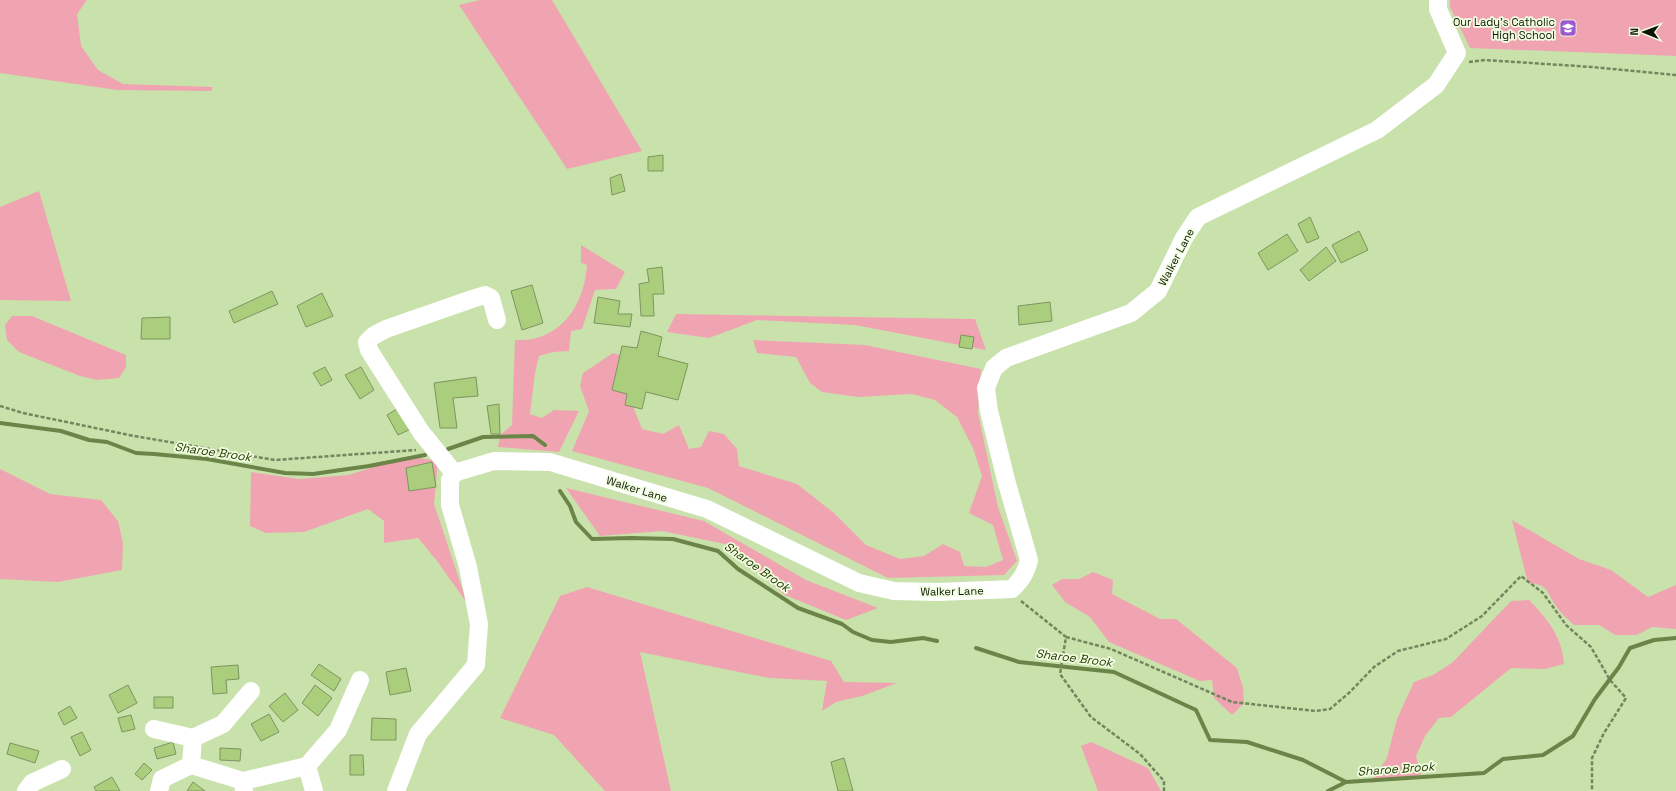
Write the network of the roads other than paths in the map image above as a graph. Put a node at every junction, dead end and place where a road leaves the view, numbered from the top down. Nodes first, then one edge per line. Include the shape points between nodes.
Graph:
1 (1438, 0) edge
2 (497, 320) dead end
3 (454, 473) junction
4 (360, 680) dead end
5 (251, 691) dead end
6 (154, 729) dead end
7 (194, 738) junction
8 (191, 765) junction
9 (307, 766) junction
10 (62, 769) dead end
11 (243, 786) edge
12 (26, 791) edge
13 (159, 791) edge
14 (314, 791) edge
15 (396, 791) edge

1 - 3 street, Walker Lane via 1438,9 1453,60 1436,85 1378,130 1198,217 1184,238 1158,291 1131,313 1006,358 994,368 986,388 989,411 1029,560 1022,580 1012,589 894,591 859,583 707,509 550,462 494,461
2 - 3 street via 491,298 472,298 386,329 367,342 369,350 421,432
3 - 15 street via 450,480 450,505 468,567 479,624 476,665 418,734
4 - 9 street via 338,730
5 - 7 street via 223,724
6 - 7 street
7 - 8 street
8 - 11 street
8 - 13 street via 162,779
9 - 11 street
9 - 14 street
10 - 12 street via 32,783

